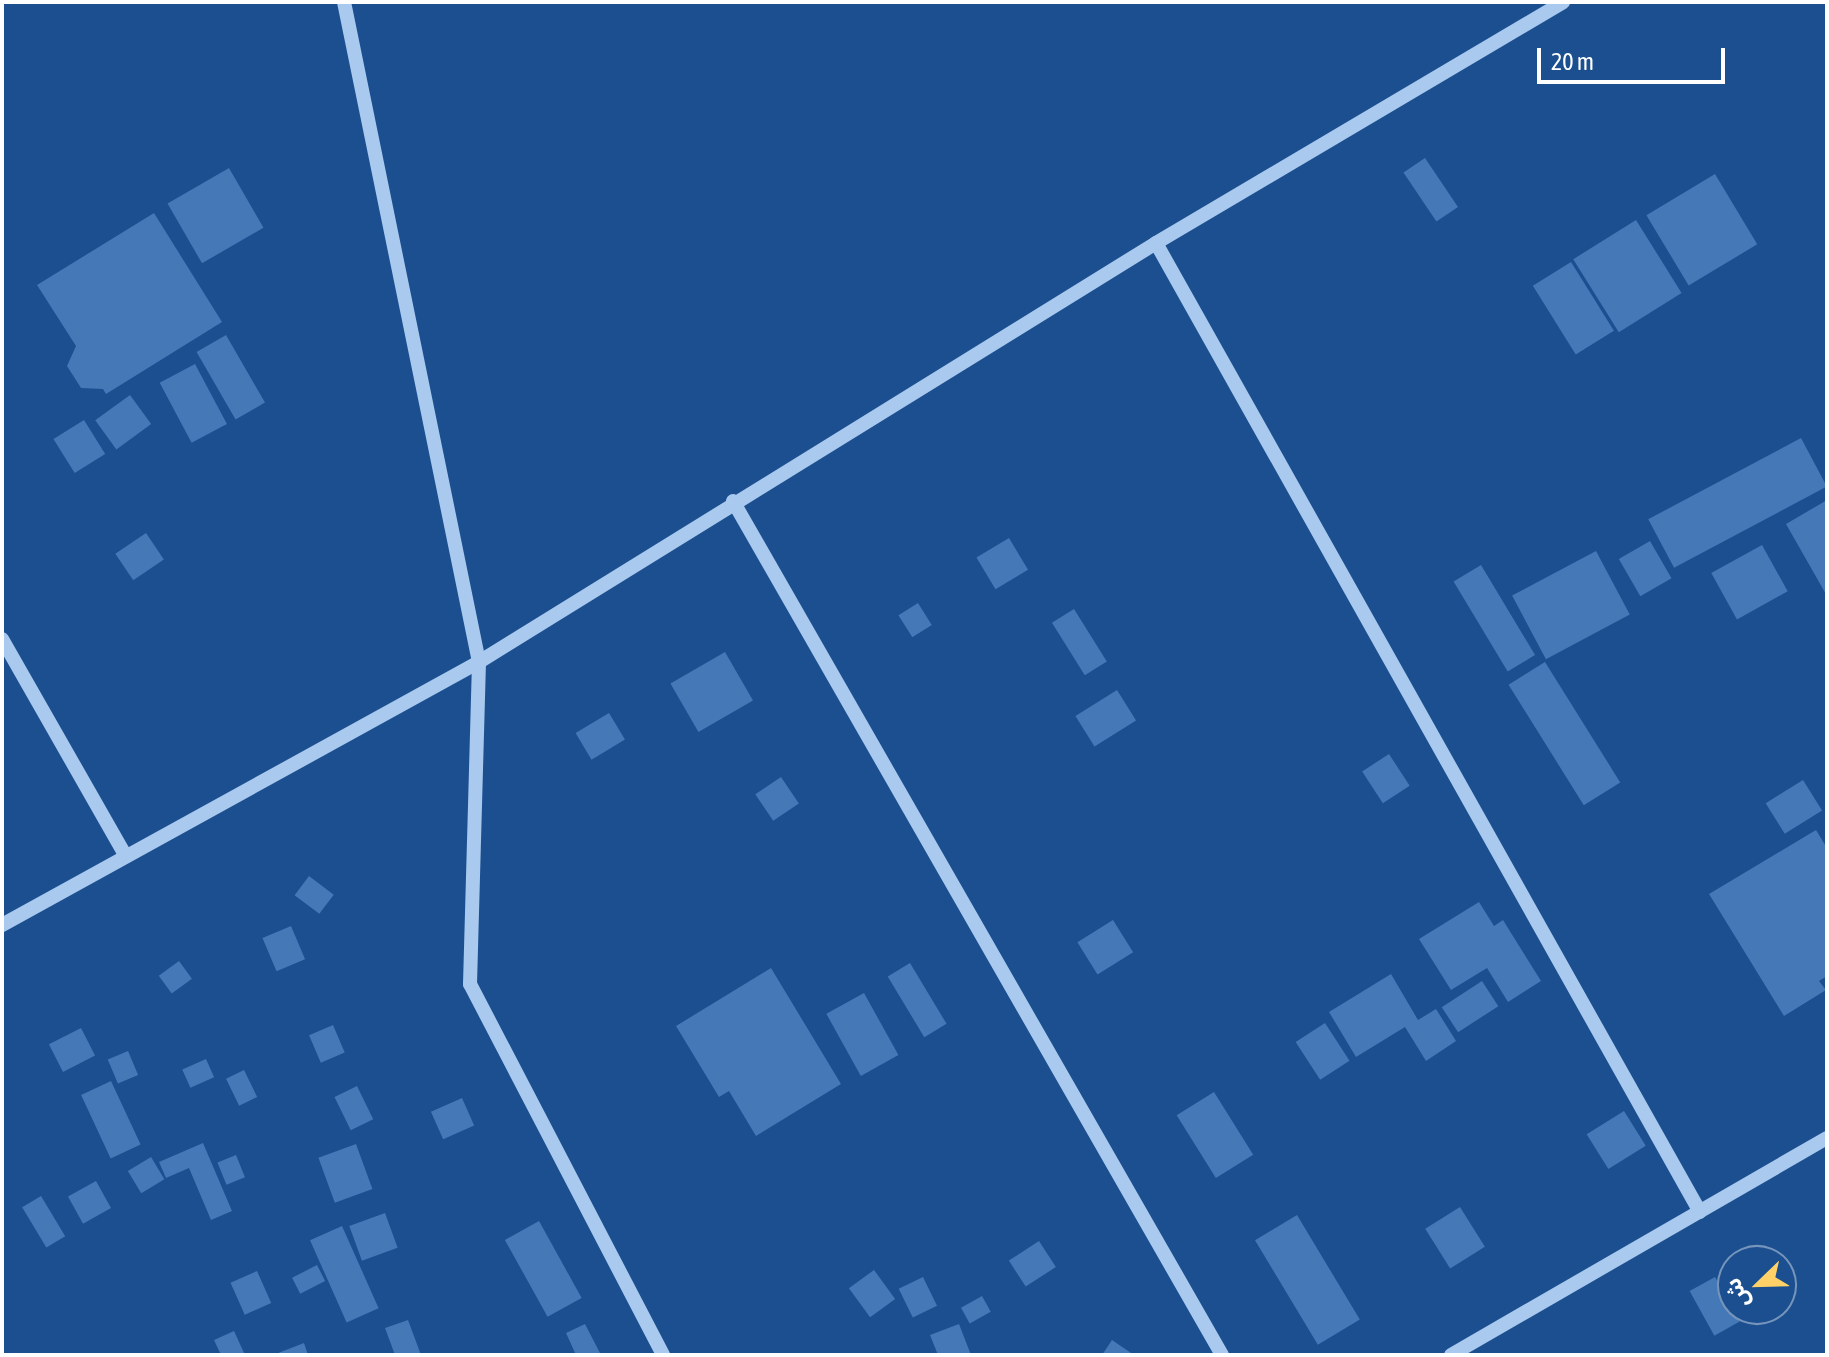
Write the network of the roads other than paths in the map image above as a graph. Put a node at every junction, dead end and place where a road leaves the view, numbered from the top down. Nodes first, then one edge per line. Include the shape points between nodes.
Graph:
1 (344, 2) edge
2 (1563, 2) edge
3 (1156, 243) junction
4 (733, 501) junction
5 (2, 639) edge
6 (479, 662) junction
7 (126, 856) junction
8 (2, 925) edge
9 (1827, 1138) edge
10 (1700, 1212) junction
11 (663, 1355) edge
12 (1222, 1355) edge
13 (1451, 1355) edge

1 - 6 street
2 - 3 street
3 - 4 street
3 - 10 street
4 - 6 street
4 - 12 street
5 - 7 street
6 - 7 street
6 - 11 street via 470,984
7 - 8 street
9 - 10 street
10 - 13 street

